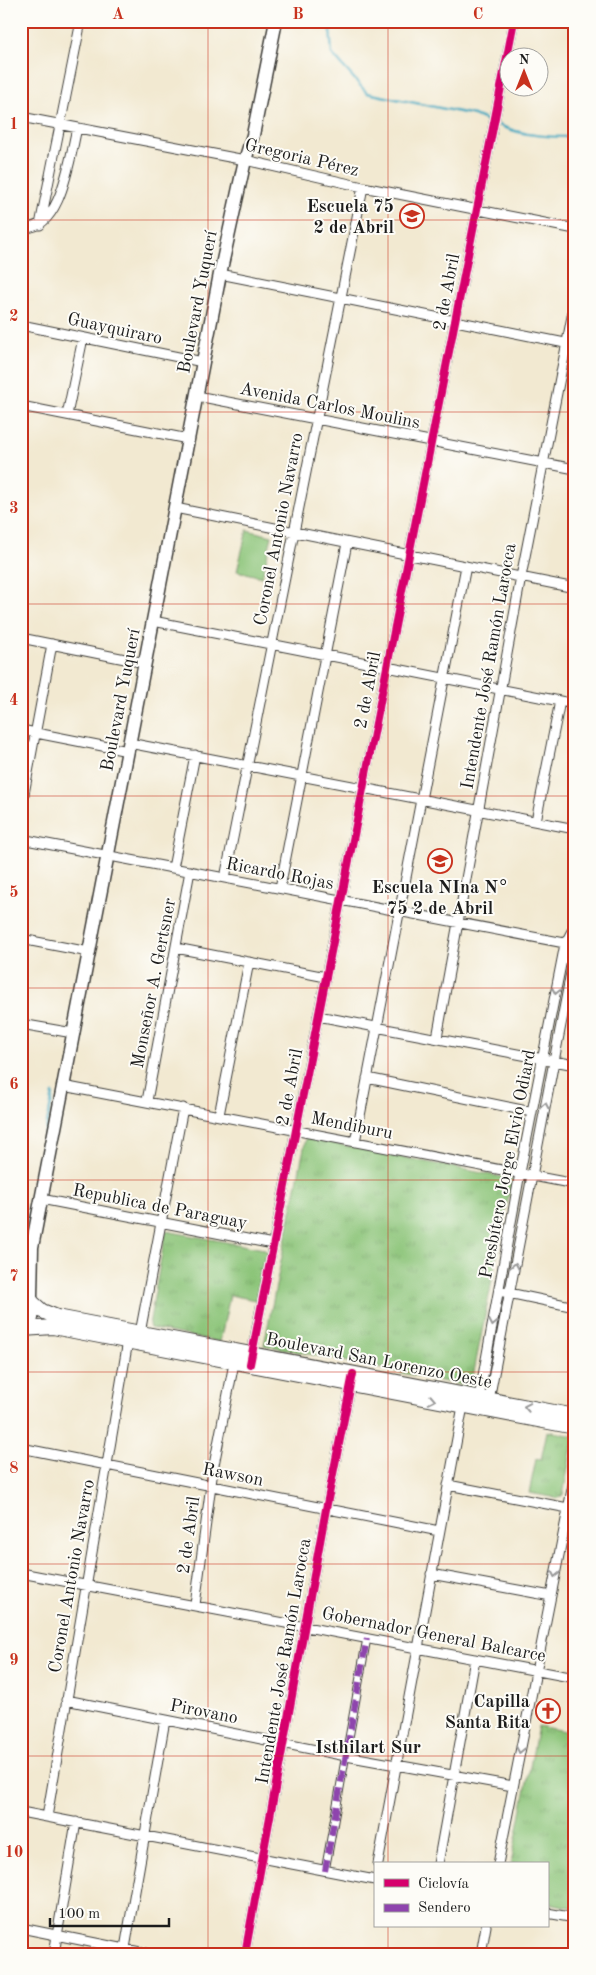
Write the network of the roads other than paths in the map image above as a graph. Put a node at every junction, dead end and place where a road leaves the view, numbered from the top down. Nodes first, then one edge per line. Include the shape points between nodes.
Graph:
1 (80, 21) edge
2 (269, 21) edge
3 (276, 21) edge
4 (514, 21) edge
5 (21, 116) edge
6 (60, 124) junction
7 (77, 128) junction
8 (245, 160) junction
9 (362, 187) junction
10 (478, 210) junction
11 (40, 225) junction
12 (26, 228) edge
13 (575, 229) edge
14 (220, 274) junction
15 (340, 298) junction
16 (575, 301) edge
17 (455, 322) junction
18 (21, 325) edge
19 (83, 338) junction
20 (570, 344) edge
21 (203, 362) junction
22 (197, 396) junction
23 (21, 406) edge
24 (67, 415) junction
25 (316, 419) junction
26 (188, 439) junction
27 (431, 441) junction
28 (543, 463) junction
29 (575, 470) edge
30 (175, 508) junction
31 (294, 532) junction
32 (347, 543) junction
33 (409, 555) junction
34 (466, 566) junction
35 (521, 577) junction
36 (575, 588) edge
37 (153, 621) junction
38 (21, 638) edge
39 (52, 644) junction
40 (272, 644) junction
41 (325, 655) junction
42 (145, 663) junction
43 (387, 667) junction
44 (444, 679) junction
45 (501, 689) junction
46 (560, 701) junction
47 (575, 704) edge
48 (21, 730) edge
49 (36, 733) junction
50 (129, 747) junction
51 (195, 755) junction
52 (248, 765) junction
53 (301, 776) junction
54 (363, 788) junction
55 (421, 799) junction
56 (21, 810) edge
57 (479, 810) junction
58 (536, 821) junction
59 (575, 829) edge
60 (21, 839) edge
61 (107, 856) junction
62 (173, 868) junction
63 (190, 871) junction
64 (225, 878) junction
65 (280, 888) junction
66 (341, 900) junction
67 (400, 911) junction
68 (456, 922) junction
69 (574, 928) edge
70 (21, 939) edge
71 (565, 944) junction
72 (575, 945) edge
73 (176, 948) junction
74 (89, 952) junction
75 (575, 952) edge
76 (249, 962) junction
77 (326, 977) junction
78 (318, 1016) junction
79 (21, 1024) edge
80 (377, 1027) junction
81 (73, 1034) junction
82 (437, 1038) junction
83 (543, 1059) junction
84 (554, 1061) junction
85 (575, 1065) edge
86 (367, 1078) junction
87 (64, 1086) junction
88 (147, 1101) junction
89 (183, 1108) junction
90 (532, 1112) junction
91 (219, 1115) junction
92 (296, 1130) junction
93 (355, 1142) junction
94 (520, 1173) junction
95 (532, 1176) junction
96 (575, 1184) edge
97 (41, 1199) junction
98 (161, 1222) junction
99 (273, 1244) junction
100 (32, 1247) junction
101 (21, 1259) edge
102 (21, 1286) edge
103 (499, 1291) junction
104 (509, 1294) junction
105 (32, 1300) junction
106 (575, 1307) edge
107 (22, 1330) edge
108 (134, 1337) junction
109 (236, 1357) junction
110 (251, 1359) junction
111 (352, 1379) junction
112 (483, 1404) junction
113 (463, 1406) junction
114 (575, 1416) edge
115 (575, 1427) edge
116 (21, 1448) edge
117 (107, 1464) junction
118 (575, 1474) edge
119 (574, 1485) edge
120 (212, 1486) junction
121 (448, 1486) junction
122 (568, 1508) junction
123 (326, 1509) junction
124 (439, 1531) junction
125 (21, 1573) edge
126 (431, 1574) junction
127 (86, 1584) junction
128 (551, 1596) junction
129 (195, 1605) junction
130 (305, 1626) junction
131 (367, 1638) junction
132 (417, 1648) junction
133 (475, 1659) junction
134 (536, 1671) junction
135 (575, 1678) edge
136 (66, 1700) junction
137 (165, 1720) junction
138 (284, 1744) junction
139 (346, 1756) junction
140 (396, 1764) junction
141 (454, 1776) junction
142 (513, 1786) junction
143 (21, 1812) edge
144 (47, 1816) junction
145 (76, 1822) junction
146 (145, 1836) junction
147 (262, 1860) junction
148 (378, 1862) edge
149 (438, 1862) edge
150 (498, 1862) edge
151 (325, 1871) junction
152 (374, 1880) edge
153 (548, 1913) edge
154 (575, 1918) edge
155 (21, 1928) edge
156 (486, 1928) edge
157 (58, 1935) junction
158 (125, 1951) edge
159 (54, 1954) edge
160 (150, 1954) edge
161 (246, 1954) edge
162 (481, 1954) edge

1 - 6 street
2 - 8 main road, Boulevard Yuquerí via 246,132
3 - 8 main road, Boulevard Yuquerí
4 - 10 street, 2 de Abril
5 - 6 street, Gregoria Pérez
6 - 7 street, Gregoria Pérez
6 - 11 street
7 - 8 street, Gregoria Pérez
7 - 11 street via 59,199
8 - 9 street, Gregoria Pérez
8 - 14 main road, Boulevard Yuquerí
9 - 10 street, Gregoria Pérez
9 - 15 street, Coronel Antonio Navarro
10 - 13 street, Gregoria Pérez
10 - 17 street, 2 de Abril
11 - 12 street
14 - 15 street
14 - 21 main road, Boulevard Yuquerí
15 - 17 street
15 - 25 street, Coronel Antonio Navarro
16 - 20 street, Intendente José Ramón Larocca
17 - 20 street
17 - 27 street, 2 de Abril
18 - 19 street, Guayquiraro
19 - 21 street, Guayquiraro
19 - 24 street
20 - 28 street, Intendente José Ramón Larocca
21 - 22 main road, Boulevard Yuquerí
22 - 25 street, Avenida Carlos Moulins
22 - 26 main road, Boulevard Yuquerí
23 - 24 street
24 - 26 street
25 - 27 street, Avenida Carlos Moulins
25 - 31 street, Coronel Antonio Navarro
26 - 30 main road, Boulevard Yuquerí
27 - 28 street, Avenida Carlos Moulins
27 - 33 street, 2 de Abril
28 - 29 street, Avenida Carlos Moulins
28 - 35 street, Intendente José Ramón Larocca
30 - 31 street
30 - 37 main road, Boulevard Yuquerí
31 - 32 street
31 - 40 street, Coronel Antonio Navarro
32 - 33 street
32 - 41 street
33 - 34 street
33 - 43 street, 2 de Abril
34 - 35 street
34 - 44 street
35 - 36 street
35 - 45 street, Intendente José Ramón Larocca
37 - 40 street
37 - 42 main road, Boulevard Yuquerí
38 - 39 street
39 - 42 street
39 - 49 street
40 - 41 street
40 - 52 street, Coronel Antonio Navarro
41 - 43 street
41 - 53 street
42 - 50 main road, Boulevard Yuquerí
43 - 44 street
43 - 54 street, 2 de Abril
44 - 45 street
44 - 55 street
45 - 46 street
45 - 57 street, Intendente José Ramón Larocca
46 - 47 street
46 - 58 street
48 - 49 street
49 - 50 street
49 - 56 street
50 - 51 street
50 - 61 main road, Boulevard Yuquerí
51 - 52 street
51 - 62 street
52 - 53 street
52 - 64 street, Coronel Antonio Navarro
53 - 54 street
53 - 65 street
54 - 55 street
54 - 66 street, 2 de Abril
55 - 57 street
55 - 67 street
57 - 58 street
57 - 68 street, Intendente José Ramón Larocca
58 - 59 street
60 - 61 street, Ricardo Rojas
61 - 62 street, Ricardo Rojas
61 - 74 main road, Boulevard Yuquerí
62 - 63 street, Ricardo Rojas
63 - 64 street, Ricardo Rojas
63 - 73 street, Monseñor A. Gertsner
64 - 65 street, Ricardo Rojas
65 - 66 street, Ricardo Rojas
66 - 67 street, Ricardo Rojas
66 - 77 street, 2 de Abril
67 - 68 street, Ricardo Rojas
67 - 80 street
68 - 71 street, Ricardo Rojas
68 - 82 street, Intendente José Ramón Larocca
69 - 71 street, Presbítero Jorge Elvio Odiard
70 - 74 street
71 - 72 street, Ricardo Rojas
71 -> 83 street, Presbítero Jorge Elvio Odiard
73 - 76 street
73 - 88 street, Monseñor A. Gertsner
74 - 81 main road, Boulevard Yuquerí
75 - 84 street, Presbítero Jorge Elvio Odiard
76 - 77 street
76 - 91 street
77 - 78 street, 2 de Abril
78 - 80 street
78 - 92 street, 2 de Abril
79 - 81 street
80 - 82 street
80 - 86 street
81 - 87 main road, Boulevard Yuquerí
82 - 83 street
83 - 84 street
83 - 90 street, Presbítero Jorge Elvio Odiard
84 - 85 street
95 -> 84 street, Presbítero Jorge Elvio Odiard
86 - 90 street
86 - 93 street
87 - 88 street, Mendiburu
87 - 97 main road, Boulevard Yuquerí
88 - 89 street, Mendiburu
89 - 91 street, Mendiburu
89 - 98 street, Coronel Antonio Navarro
90 - 94 street, Presbítero Jorge Elvio Odiard
91 - 92 street, Mendiburu
92 - 93 street, Mendiburu
92 - 99 street, 2 de Abril
93 - 94 street, Mendiburu
94 - 95 street, Mendiburu
94 - 103 street, Presbítero Jorge Elvio Odiard
95 - 96 street, Mendiburu
104 -> 95 street, Presbítero Jorge Elvio Odiard
97 - 98 street, Republica de Paraguay
97 - 100 main road, Boulevard Yuquerí
98 - 99 street, Republica de Paraguay
98 - 108 street, Coronel Antonio Navarro
99 - 110 street, 2 de Abril
100 - 101 main road
100 - 105 main road, Boulevard Yuquerí
102 - 105 main road, Boulevard San Lorenzo Oeste
103 - 104 street
103 -> 112 street, Presbítero Jorge Elvio Odiard
104 - 106 street
104 - 112 street, Presbítero Jorge Elvio Odiard
105 - 107 main road via 30,1318
105 - 108 main road, Boulevard San Lorenzo Oeste via 42,1311 57,1317
107 - 108 main road, Boulevard San Lorenzo Oeste via 53,1327
108 - 109 main road, Boulevard San Lorenzo Oeste
108 - 117 street, Coronel Antonio Navarro
109 - 110 main road, Boulevard San Lorenzo Oeste
109 - 120 street, 2 de Abril
110 - 111 main road, Boulevard San Lorenzo Oeste
111 - 112 main road, Boulevard San Lorenzo Oeste
111 -> 113 main road, Boulevard San Lorenzo Oeste
111 - 123 street, Intendente José Ramón Larocca
112 - 113 main road, Boulevard San Lorenzo Oeste
114 -> 112 main road, Boulevard San Lorenzo Oeste
112 - 115 main road, Boulevard San Lorenzo Oeste
113 - 121 street
116 - 117 street, Rawson
117 - 120 street, Rawson
117 - 127 street, Coronel Antonio Navarro
118 - 119 street
119 - 122 street
120 - 123 street, Rawson
120 - 129 street, 2 de Abril
121 - 122 street
121 - 124 street
122 -> 128 street
123 - 124 street, Rawson
123 - 130 street, Intendente José Ramón Larocca
124 - 126 street
125 - 127 street, Gobernador General Balcarce
126 - 128 street
126 - 132 street
127 - 129 street, Gobernador General Balcarce
127 - 136 street, Coronel Antonio Navarro
128 - 134 street
129 - 130 street, Gobernador General Balcarce
130 - 131 street, Gobernador General Balcarce
130 - 138 street, Intendente José Ramón Larocca
131 - 132 street, Gobernador General Balcarce
131 - 139 street
132 - 133 street, Gobernador General Balcarce
132 - 140 street
133 - 134 street, Gobernador General Balcarce
133 - 141 street
134 - 135 street, Gobernador General Balcarce
134 -> 142 street
136 - 137 street, Pirovano
136 - 144 street, Coronel Antonio Navarro
137 - 138 street, Pirovano
137 - 146 street
138 - 139 street, Pirovano
138 - 147 street, Intendente José Ramón Larocca
139 - 140 street, Pirovano
139 - 151 street
140 - 141 street, Pirovano
140 - 148 street
141 - 142 street, Pirovano
141 - 149 street
142 - 150 street
143 - 144 street
144 - 145 street
145 - 146 street
145 - 157 street
146 - 147 street
146 - 158 street
147 - 151 street
147 - 161 street, Intendente José Ramón Larocca
151 - 152 street
153 - 154 street
155 - 157 street
156 - 162 street
157 - 158 street
157 - 159 street
158 - 160 street

